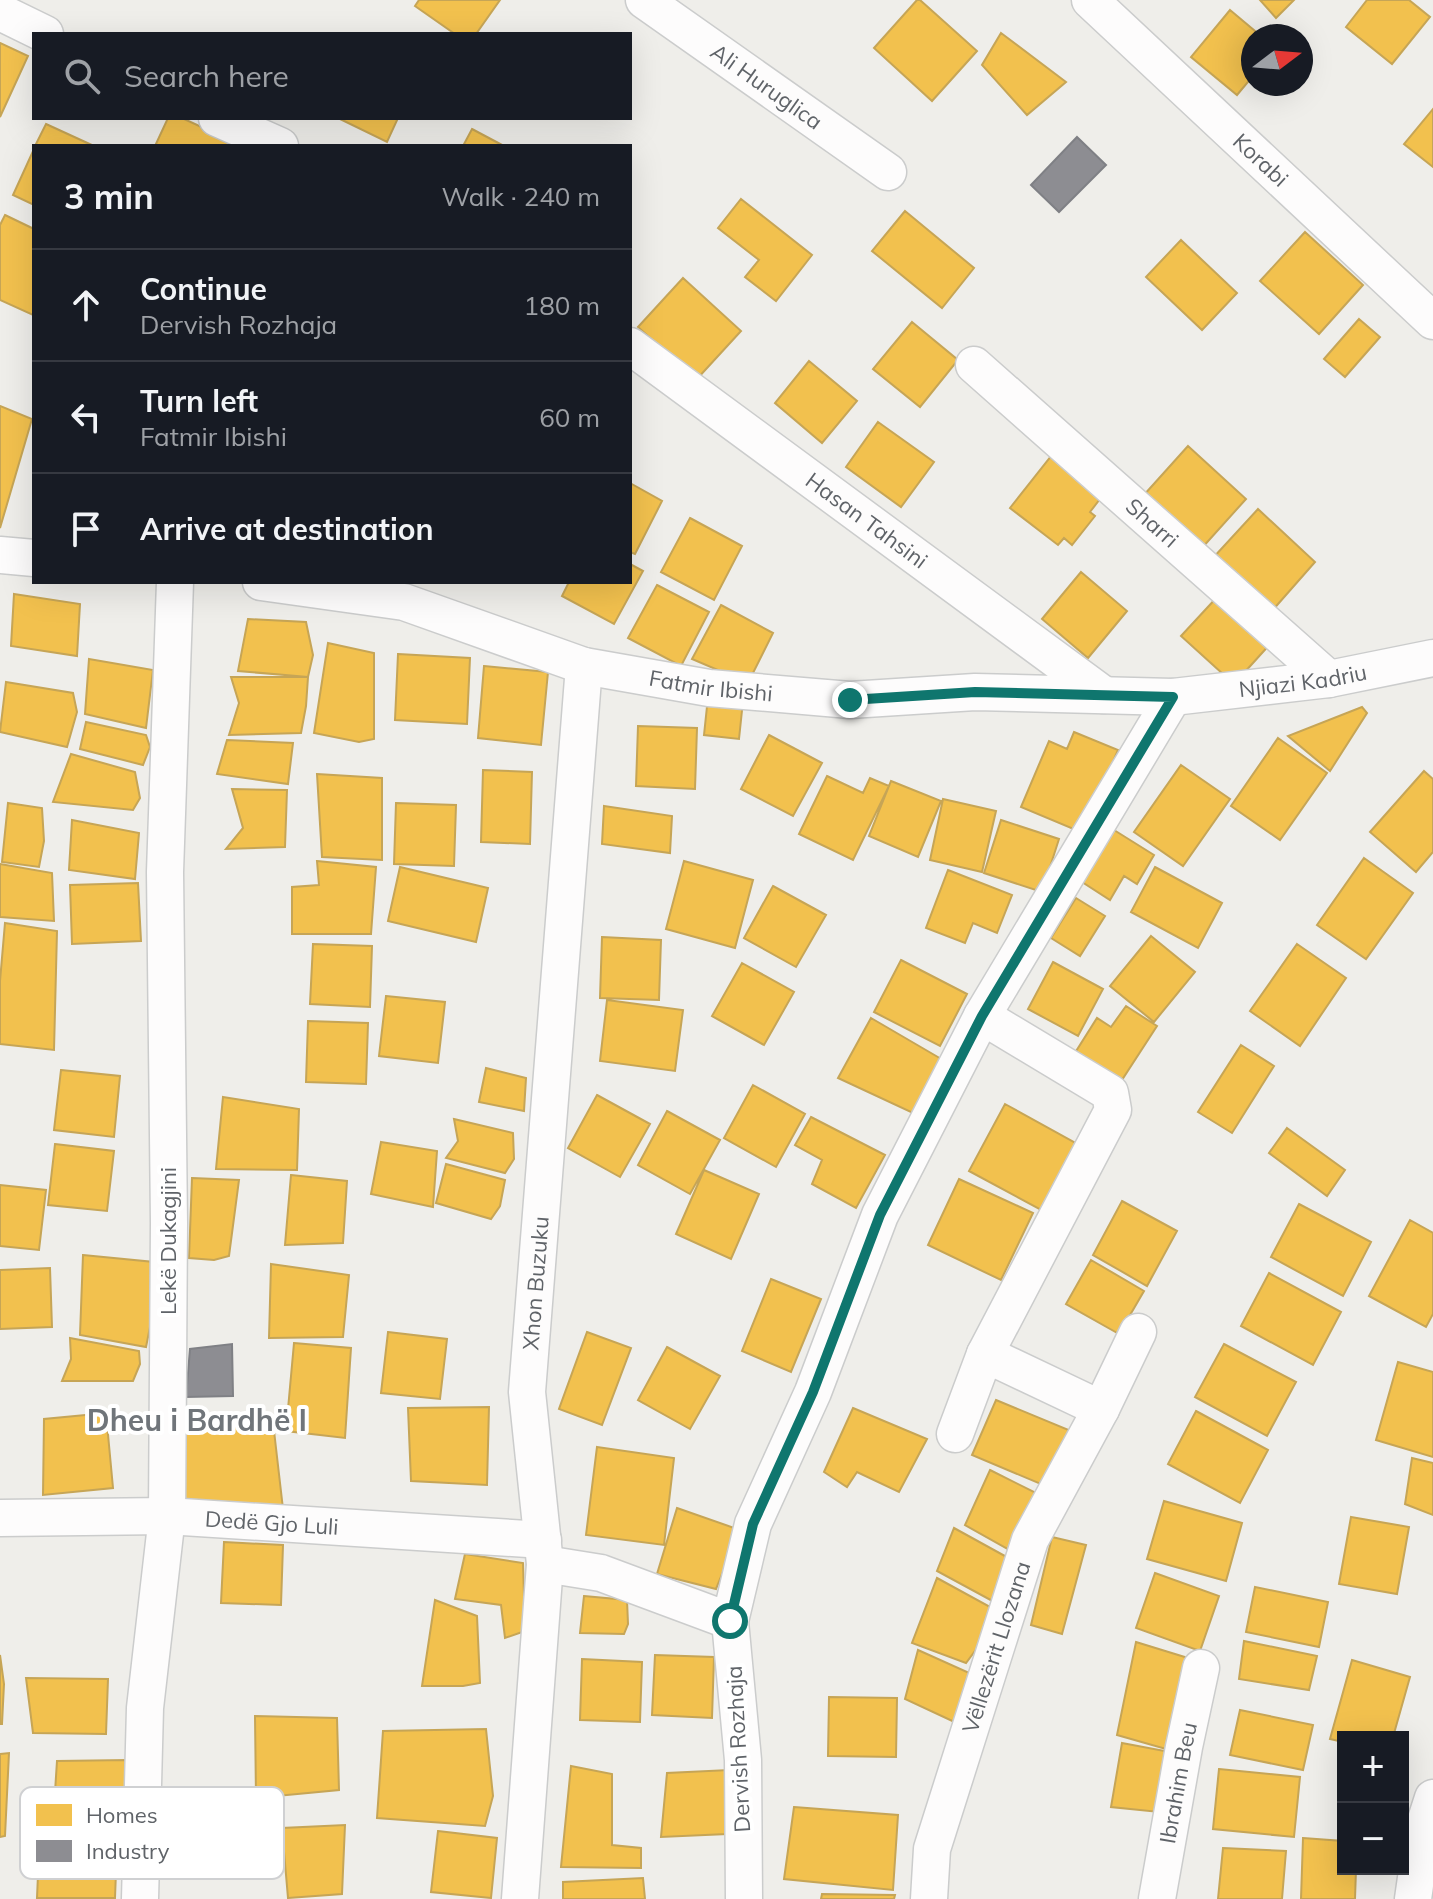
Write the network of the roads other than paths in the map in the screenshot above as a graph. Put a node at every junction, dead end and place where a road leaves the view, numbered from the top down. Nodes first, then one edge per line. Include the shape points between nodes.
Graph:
1 (644, 0) edge
2 (1090, 0) edge
3 (0, 12) edge
4 (41, 32) edge
5 (222, 120) edge
6 (276, 144) edge
7 (888, 172) dead end
8 (1433, 321) edge
9 (632, 347) edge
10 (974, 365) dead end
11 (0, 555) edge
12 (32, 558) edge
13 (175, 584) edge
14 (275, 584) edge
15 (1433, 658) edge
16 (584, 666) junction
17 (1329, 679) junction
18 (1104, 695) junction
19 (1173, 697) junction
20 (982, 1016) junction
21 (1138, 1332) dead end
22 (985, 1354) junction
23 (1101, 1409) junction
24 (955, 1434) dead end
25 (167, 1516) junction
26 (0, 1518) edge
27 (544, 1552) junction
28 (730, 1621) junction
29 (1201, 1668) dead end
30 (143, 1787) edge
31 (1433, 1798) edge
32 (141, 1879) edge
33 (140, 1899) edge
34 (520, 1899) edge
35 (744, 1899) edge
36 (929, 1899) edge
37 (1157, 1899) edge
38 (1413, 1899) edge

1 - 7 street, Ali Huruglica
2 - 8 street, Korabi
3 - 4 street
5 - 6 street
9 - 18 street, Hasan Tahsini
10 - 17 street, Sharri
11 - 12 street
13 - 25 street, Lekë Dukagjini via 165,872
14 - 16 street, Fatmir Ibishi via 404,602
15 - 17 street, Njiazi Kadriu
16 - 18 street, Fatmir Ibishi via 709,688 850,700 975,692
16 - 27 street, Xhon Buzuku via 527,1392
17 - 19 street, Njiazi Kadriu
18 - 19 street, Fatmir Ibishi
19 - 20 street, Dervish Rozhaja
20 - 22 street via 1110,1093 1113,1110
20 - 28 street, Dervish Rozhaja via 880,1215 813,1392 753,1524
21 - 23 street, Vëllezërit Llozana
22 - 23 street
22 - 24 street
23 - 36 street, Vëllezërit Llozana via 1030,1540 932,1849
25 - 26 street, Dedë Gjo Luli
25 - 27 street, Dedë Gjo Luli
25 - 30 street, Lekë Dukagjini via 145,1708
27 - 28 street, Dedë Gjo Luli
27 - 34 street, Xhon Buzuku
28 - 35 street, Dervish Rozhaja via 743,1760
29 - 37 street, Ibrahim Beu
31 - 38 street
32 - 33 street, Lekë Dukagjini

